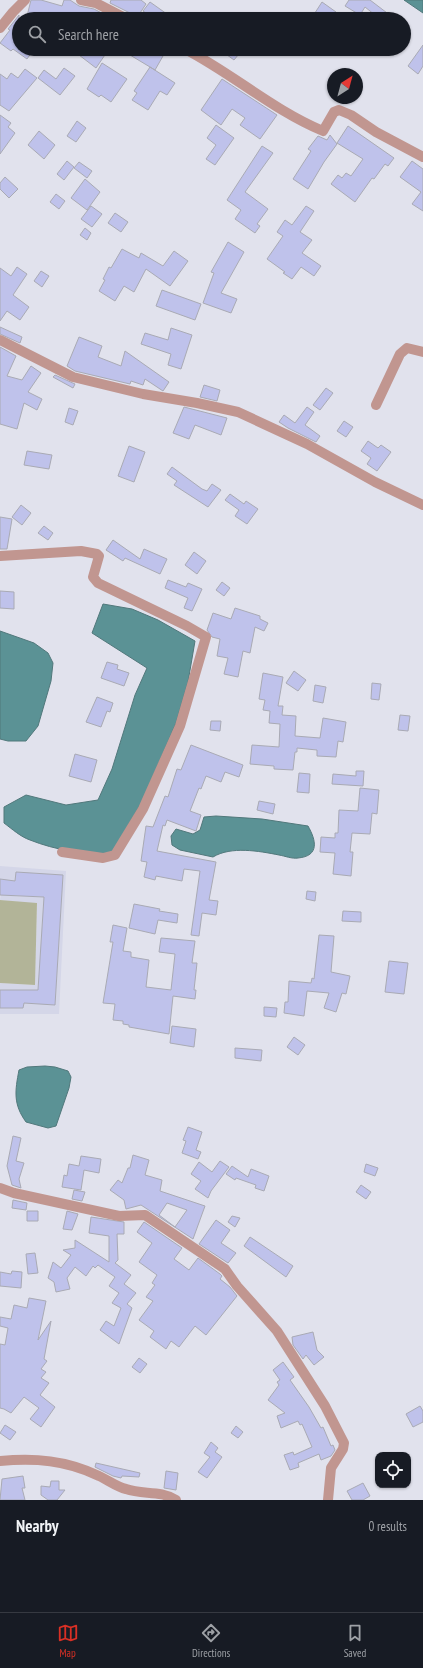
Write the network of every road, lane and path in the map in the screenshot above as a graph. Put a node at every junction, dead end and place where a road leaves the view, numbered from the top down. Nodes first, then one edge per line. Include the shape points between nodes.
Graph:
1 (25, 0) edge
2 (81, 0) edge
3 (13, 12) edge
4 (113, 12) edge
5 (12, 13) edge
6 (0, 28) edge
7 (196, 56) edge
8 (423, 157) edge
9 (0, 340) edge
10 (423, 352) edge
11 (376, 405) dead end
12 (423, 505) edge
13 (0, 556) edge
14 (62, 852) dead end
15 (0, 1188) edge
16 (0, 1461) edge
17 (176, 1500) edge
18 (328, 1500) edge

1 - 3 street
2 - 4 street via 96,3
5 - 6 street
7 - 8 street via 305,123 323,131 334,112 339,110
9 - 12 street via 73,377 143,394 238,412 307,444
10 - 11 street via 407,348 400,354
13 - 14 street via 82,552 97,554 99,556 93,577 98,583 206,637 180,726 143,809 115,855 103,858
15 - 18 street via 119,1216 146,1215 225,1269 277,1331 325,1406 344,1443 331,1468
16 - 17 street via 22,1459 67,1463 125,1489 154,1492

